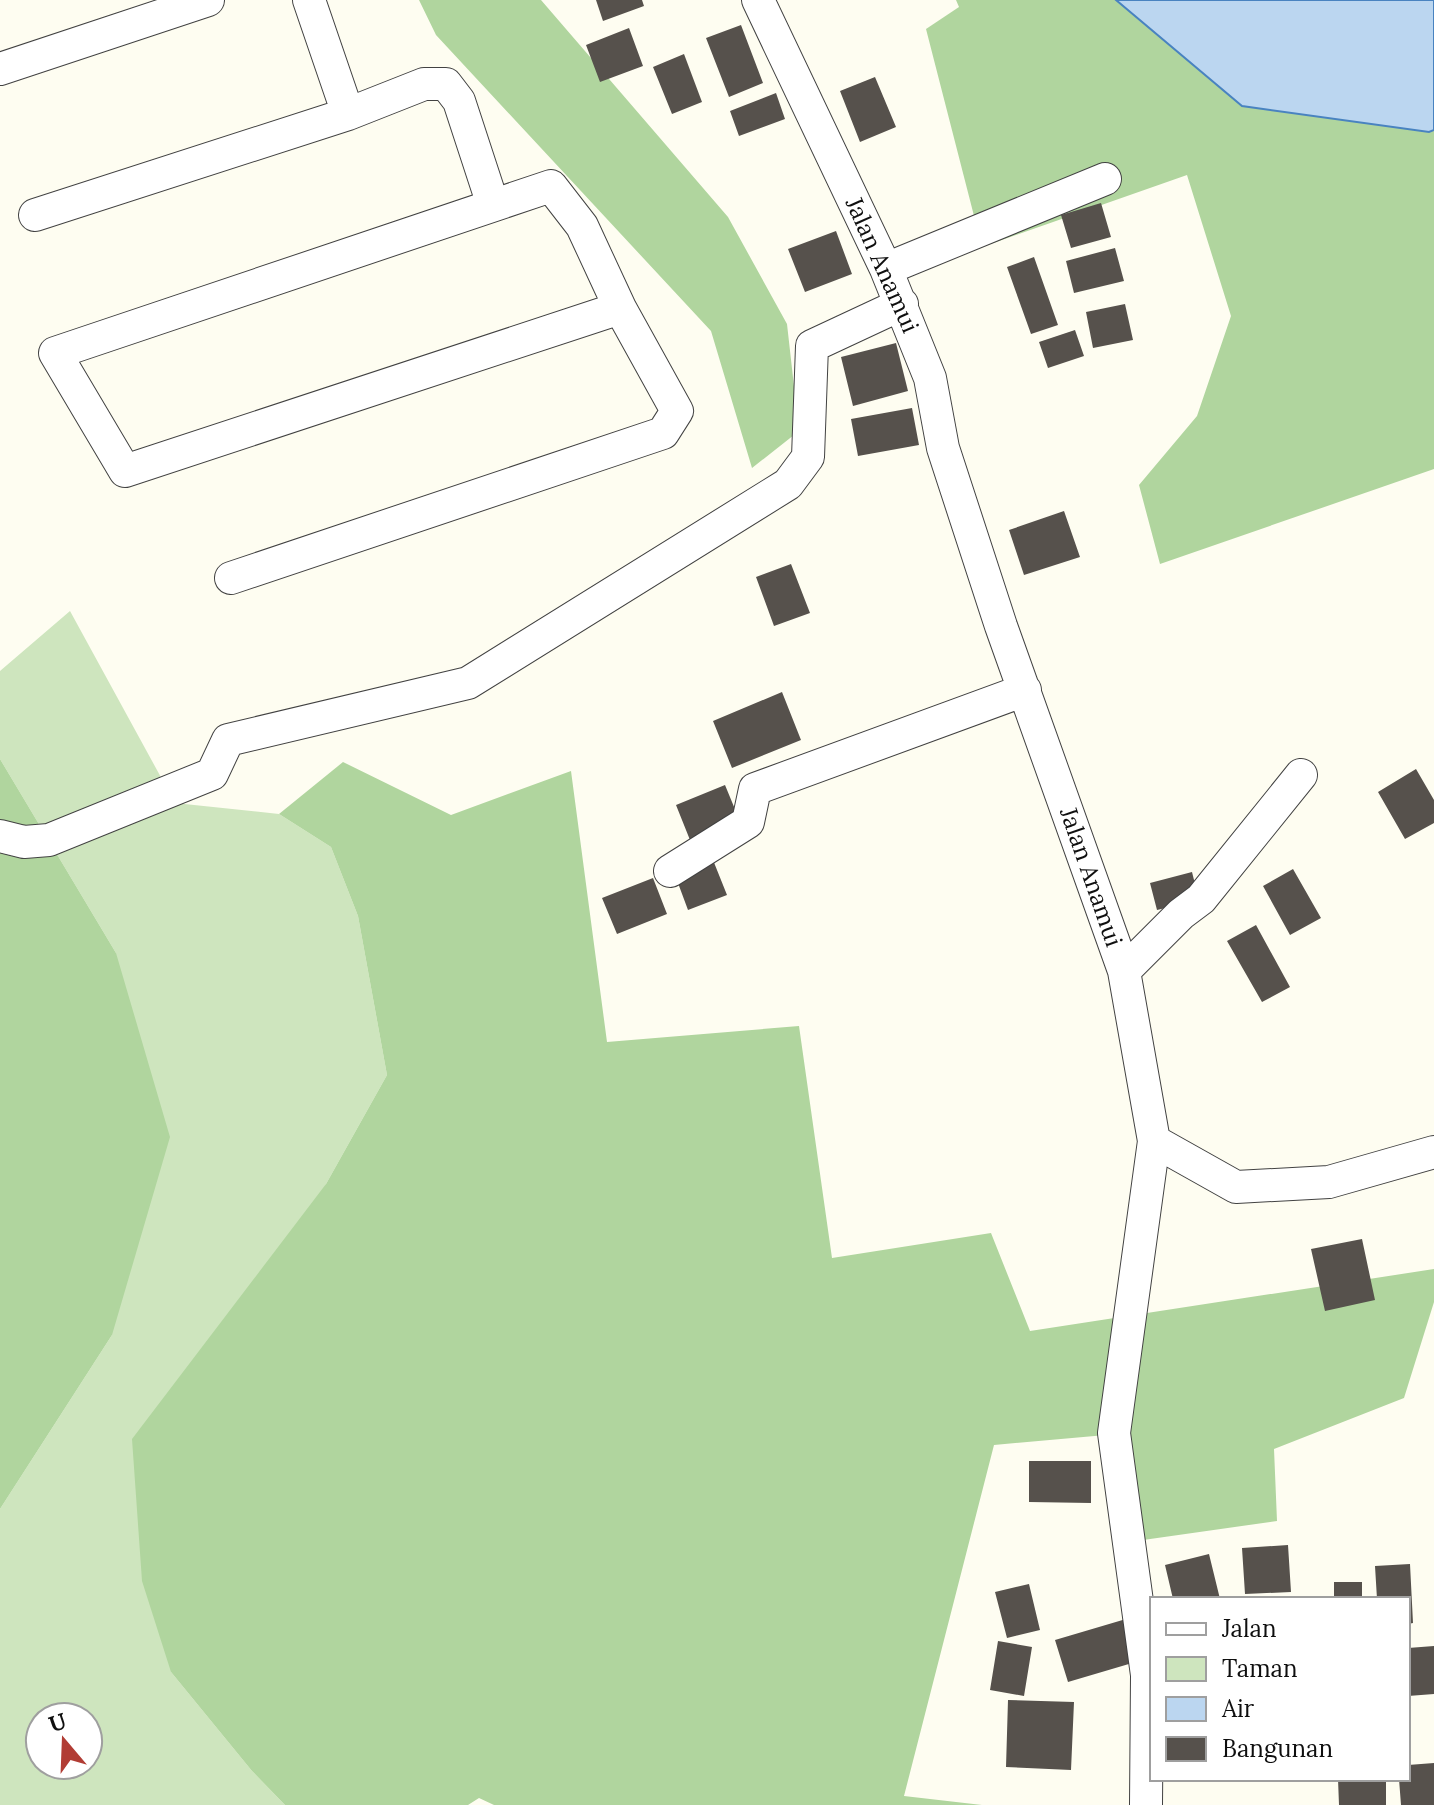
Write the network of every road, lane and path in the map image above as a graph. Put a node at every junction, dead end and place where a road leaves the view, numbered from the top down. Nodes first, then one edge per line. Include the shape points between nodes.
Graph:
1 (208, 0) edge
2 (309, 0) edge
3 (758, 0) edge
4 (0, 69) edge
5 (348, 114) junction
6 (1105, 179) dead end
7 (493, 205) junction
8 (35, 215) dead end
9 (886, 269) junction
10 (902, 304) junction
11 (620, 308) junction
12 (231, 578) dead end
13 (1025, 690) junction
14 (1301, 775) dead end
15 (0, 836) edge
16 (670, 871) dead end
17 (1124, 971) junction
18 (1154, 1141) junction
19 (1434, 1152) edge
20 (1150, 1675) edge
21 (1146, 1805) edge

1 - 4 street
2 - 5 street
3 - 9 street, Jalan Anamui
5 - 7 street via 424,84 446,84 459,101
5 - 8 street
6 - 9 street
7 - 11 street via 551,186 582,226
7 - 11 street via 55,353 125,471
9 - 10 street, Jalan Anamui
10 - 13 street, Jalan Anamui via 930,378 943,448
10 - 15 street via 812,346 808,457 788,484 468,683 228,740 212,774 49,840 24,842
11 - 12 street via 677,411 663,433
13 - 16 street via 755,789 748,822
13 - 17 street, Jalan Anamui
14 - 17 street via 1201,899
17 - 18 street, Jalan Anamui
18 - 19 street via 1236,1187 1329,1182
18 - 20 street, Jalan Anamui via 1114,1433
20 - 21 street, Jalan Anamui

